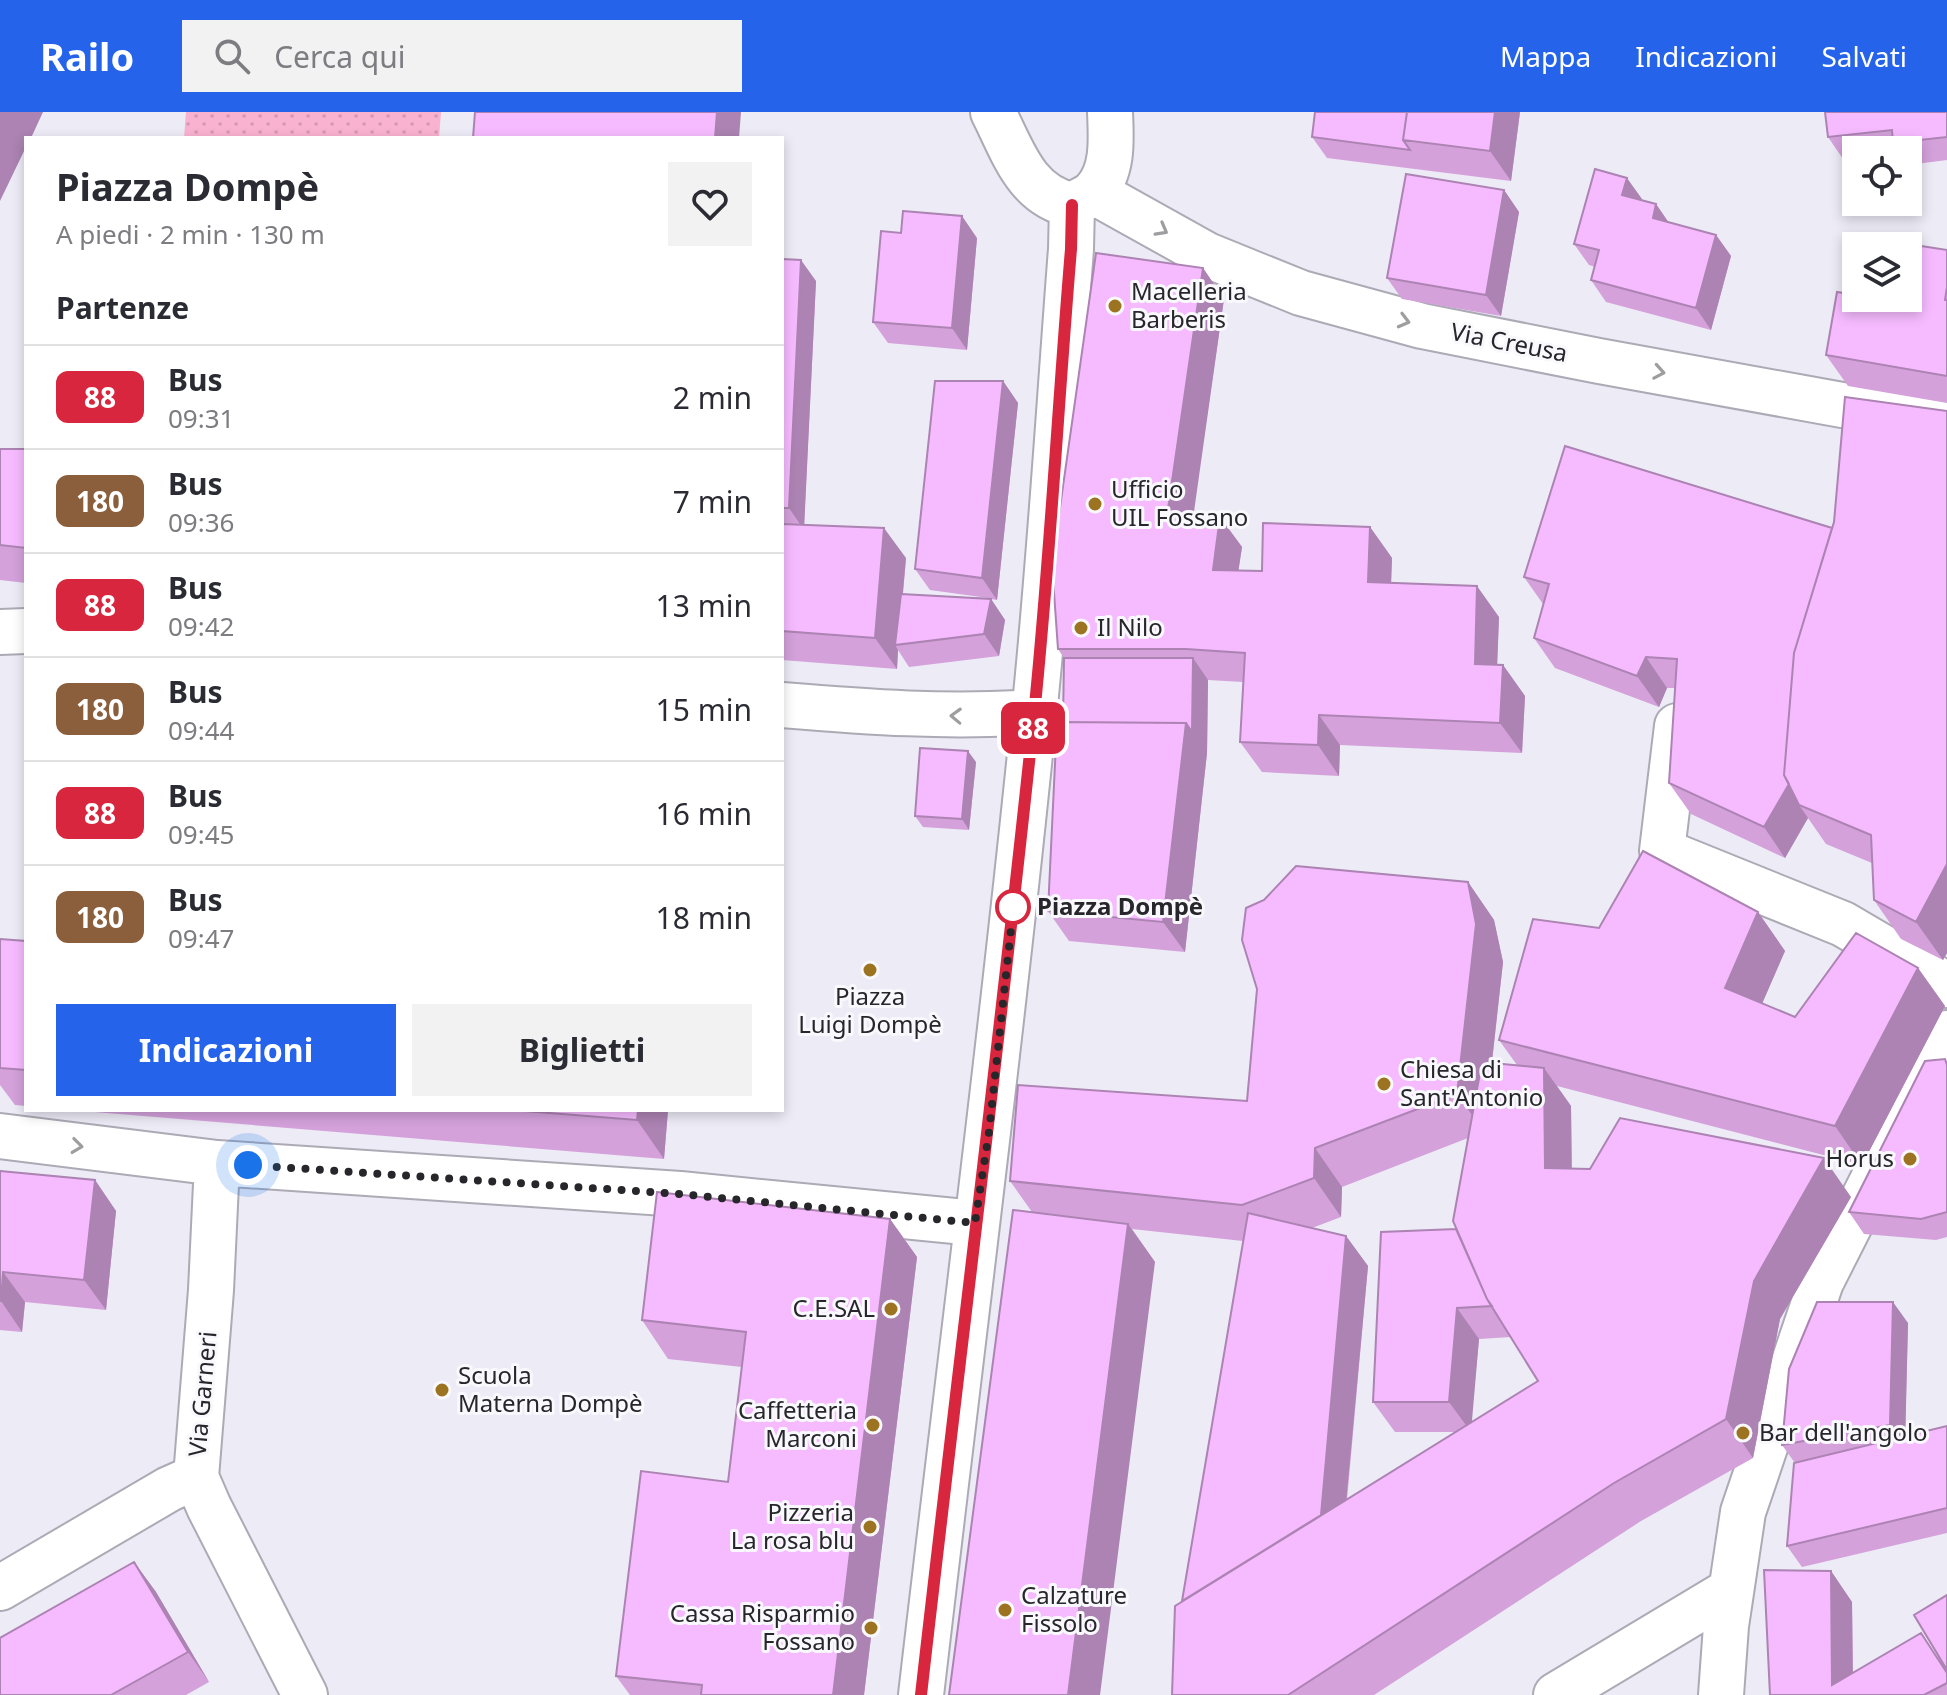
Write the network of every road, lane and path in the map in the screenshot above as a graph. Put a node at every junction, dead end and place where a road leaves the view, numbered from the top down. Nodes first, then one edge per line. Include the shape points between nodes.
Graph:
1 (993, 112) edge
2 (1110, 112) edge
3 (1083, 198) junction
4 (1947, 424) edge
5 (24, 631) edge
6 (0, 632) edge
7 (784, 705) edge
8 (1034, 712) junction
9 (1678, 720) edge
10 (1947, 985) edge
11 (1947, 1033) edge
12 (0, 1136) edge
13 (217, 1163) junction
14 (975, 1223) junction
15 (196, 1477) junction
16 (0, 1588) edge
17 (1731, 1590) junction
18 (305, 1695) edge
19 (921, 1695) edge
20 (1556, 1695) edge
21 (1721, 1695) edge

1 - 3 street, Via Creusa via 1041,193 1055,201
2 - 3 street via 1106,171
3 -> 4 street, Via Creusa via 1301,293 1422,326
3 - 8 street via 1071,249
5 - 6 street
8 -> 7 street via 879,714
8 - 14 street
9 - 10 street via 1662,851 1843,924
11 - 17 street via 1821,1282 1743,1512
12 -> 13 street
13 - 14 street via 680,1194
13 - 15 street, Via Garneri
14 - 19 street
15 - 16 street
15 - 18 street, Via Garneri
17 - 20 street
17 - 21 street

